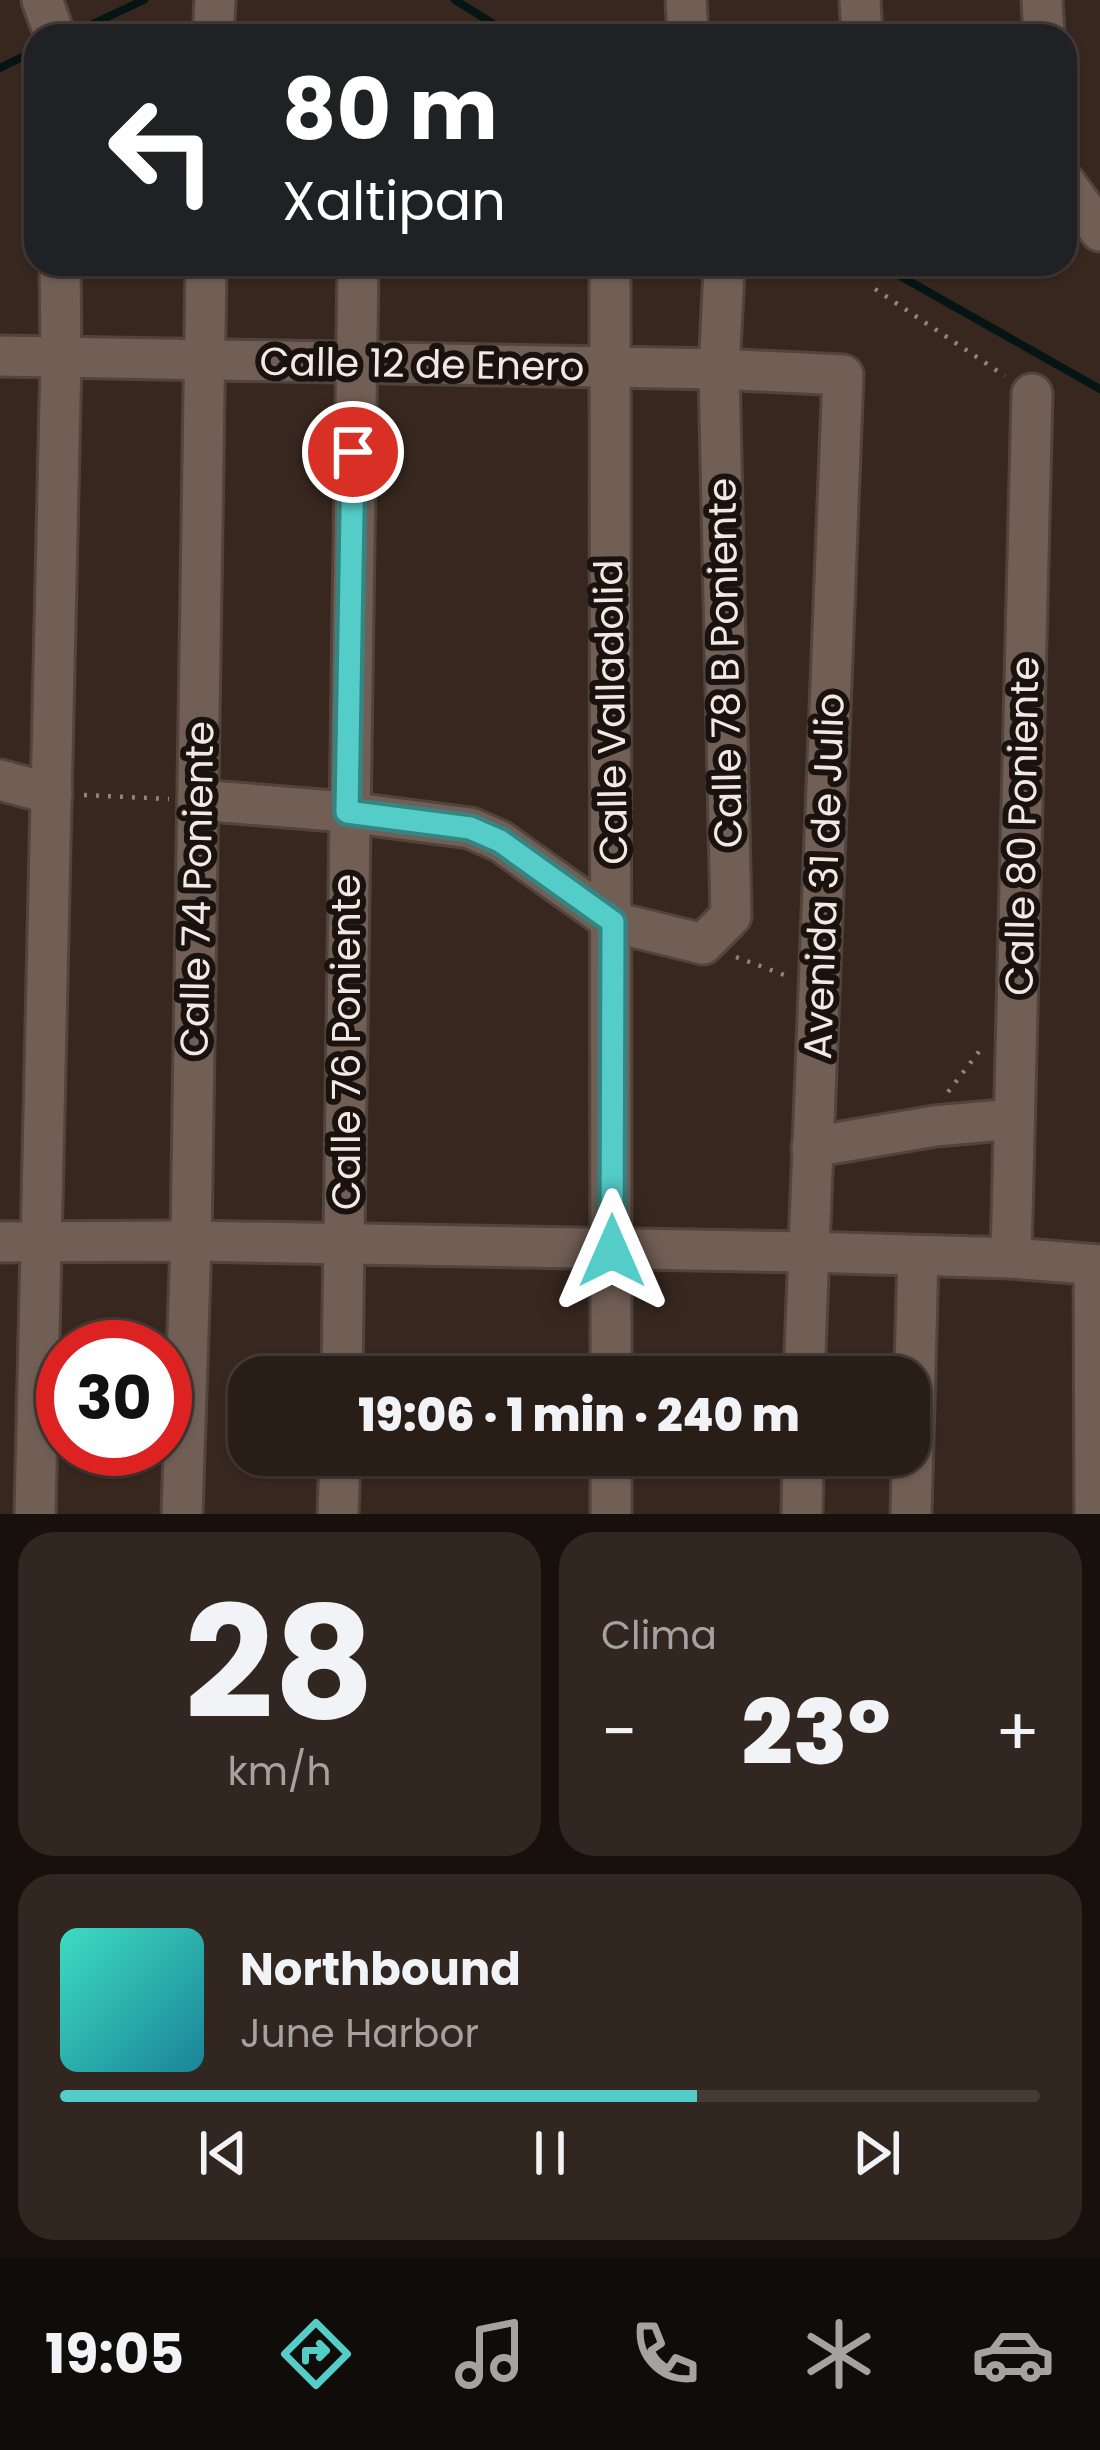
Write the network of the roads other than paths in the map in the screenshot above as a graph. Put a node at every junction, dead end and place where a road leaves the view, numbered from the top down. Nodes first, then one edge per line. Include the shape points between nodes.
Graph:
1 (1077, 199) edge
2 (1100, 231) edge
3 (60, 276) edge
4 (206, 276) edge
5 (358, 276) edge
6 (610, 276) edge
7 (724, 276) edge
8 (0, 356) edge
9 (61, 357) junction
10 (203, 360) junction
11 (355, 362) junction
12 (608, 367) junction
13 (719, 369) junction
14 (843, 375) joint
15 (1032, 394) road end
16 (0, 780) edge
17 (52, 794) junction
18 (198, 800) junction
19 (347, 812) junction
20 (613, 922) junction
21 (1014, 1119) junction
22 (812, 1148) junction
23 (191, 1241) junction
24 (19, 1243) edge
25 (346, 1244) junction
26 (612, 1251) junction
27 (807, 1252) junction
28 (918, 1257) junction
29 (1011, 1258) junction
30 (1097, 1265) edge
31 (343, 1356) edge
32 (611, 1356) edge
33 (805, 1356) edge
34 (339, 1476) edge
35 (611, 1476) edge
36 (803, 1476) edge
37 (34, 1514) edge
38 (182, 1514) edge
39 (338, 1514) edge
40 (610, 1514) edge
41 (802, 1514) edge
42 (911, 1514) edge
43 (1095, 1514) edge

1 - 2 street
3 - 9 street
4 - 10 street, Calle 74 Poniente
5 - 11 street, Calle 76 Poniente
6 - 12 street, Calle Valladolid
7 - 13 street, Calle 78 B Poniente
8 - 9 street, Calle 12 de Enero
9 - 10 street, Calle 12 de Enero
9 - 17 street
10 - 11 street, Calle 12 de Enero
10 - 18 street, Calle 74 Poniente
11 - 12 street, Calle 12 de Enero
11 - 19 street, Calle 76 Poniente
12 - 13 street, Calle 12 de Enero
12 - 20 street, Calle Valladolid
13 - 14 street, Calle 12 de Enero
13 - 20 street, Calle 78 B Poniente via 731,916 703,944
14 - 22 street, Avenida 31 de Julio
15 - 21 street, Calle 80 Poniente
16 - 17 street
17 - 24 street
18 - 19 street
18 - 23 street, Calle 74 Poniente
19 - 20 street via 470,828
19 - 25 street, Calle 76 Poniente
20 - 26 street, Calle Valladolid
21 - 22 street
21 - 29 street, Calle 80 Poniente
22 - 27 street, Avenida 31 de Julio
23 - 24 street
23 - 25 street
23 - 38 street, Calle 74 Poniente
24 - 37 street
25 - 26 street
25 - 31 street, Calle 76 Poniente
26 - 27 street
26 - 32 street, Calle Valladolid
27 - 28 street
27 - 33 street, Avenida 31 de Julio
28 - 29 street
28 - 42 street
29 - 30 street
30 - 43 street
34 - 39 street
35 - 40 street
36 - 41 street

